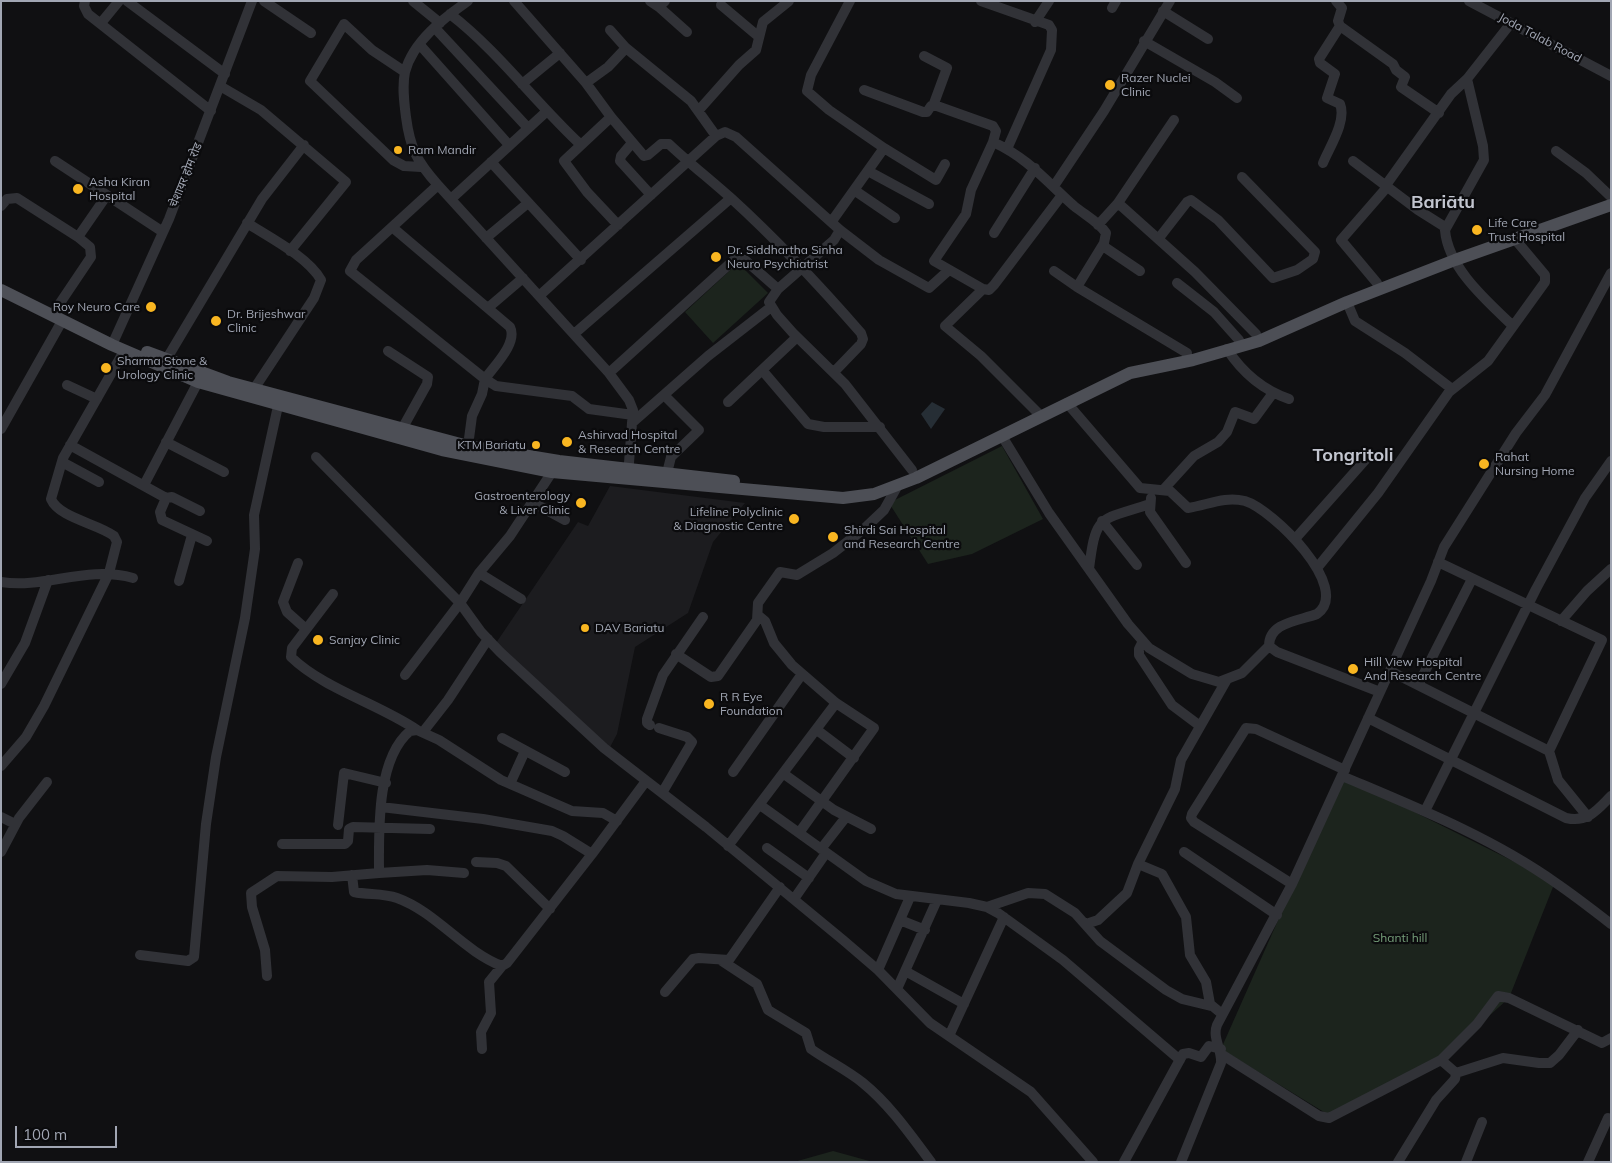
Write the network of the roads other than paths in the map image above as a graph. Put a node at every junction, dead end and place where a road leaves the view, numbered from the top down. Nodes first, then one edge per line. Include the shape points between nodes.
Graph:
1 (85, 1) edge
2 (119, 1) edge
3 (127, 1) edge
4 (252, 1) edge
5 (264, 1) edge
6 (413, 1) edge
7 (468, 1) edge
8 (514, 1) edge
9 (650, 1) edge
10 (789, 1) edge
11 (850, 1) edge
12 (981, 1) edge
13 (1049, 1) edge
14 (1170, 1) edge
15 (1336, 1) edge
16 (1469, 1) edge
17 (662, 4) edge
18 (995, 4) edge
19 (721, 5) dead end
20 (1163, 11) junction
21 (450, 14) junction
22 (1036, 22) junction
23 (101, 23) junction
24 (1511, 23) junction
25 (437, 25) junction
26 (1340, 26) junction
27 (610, 30) dead end
28 (687, 32) dead end
29 (311, 33) dead end
30 (759, 37) junction
31 (1208, 39) dead end
32 (1144, 41) junction
33 (420, 45) junction
34 (626, 48) junction
35 (560, 53) junction
36 (924, 56) dead end
37 (405, 72) junction
38 (225, 74) junction
39 (1611, 76) edge
40 (1466, 79) junction
41 (586, 83) junction
42 (522, 84) junction
43 (220, 86) junction
44 (864, 90) dead end
45 (1237, 98) dead end
46 (933, 106) junction
47 (699, 110) junction
48 (211, 111) junction
49 (546, 112) junction
50 (1439, 113) junction
51 (611, 117) junction
52 (1174, 120) dead end
53 (528, 128) junction
54 (716, 136) junction
55 (993, 142) junction
56 (632, 143) junction
57 (509, 144) junction
58 (580, 144) junction
59 (304, 145) junction
60 (884, 148) junction
61 (1007, 149) junction
62 (1556, 151) dead end
63 (55, 161) dead end
64 (1353, 161) dead end
65 (491, 162) junction
66 (687, 162) junction
67 (945, 164) dead end
68 (1323, 164) dead end
69 (421, 167) junction
70 (1035, 168) junction
71 (868, 170) junction
72 (1242, 177) dead end
73 (438, 185) junction
74 (1054, 186) junction
75 (1387, 186) junction
76 (854, 190) junction
77 (107, 195) junction
78 (651, 195) junction
79 (1062, 195) junction
80 (1611, 196) edge
81 (731, 198) junction
82 (451, 199) junction
83 (528, 203) junction
84 (1118, 203) junction
85 (929, 204) dead end
86 (1611, 205) edge
87 (1, 206) edge
88 (896, 218) dead end
89 (832, 221) junction
90 (247, 223) junction
91 (618, 225) junction
92 (1098, 225) junction
93 (392, 227) junction
94 (1445, 227) junction
95 (840, 230) junction
96 (163, 232) junction
97 (994, 233) dead end
98 (78, 237) junction
99 (486, 238) junction
100 (1159, 238) junction
101 (1514, 238) junction
102 (1102, 246) junction
103 (290, 251) junction
104 (1453, 256) junction
105 (581, 260) junction
106 (803, 268) junction
107 (949, 270) junction
108 (1054, 271) dead end
109 (1140, 271) dead end
110 (1611, 273) edge
111 (523, 278) junction
112 (1, 281) edge
113 (1177, 283) dead end
114 (1377, 283) junction
115 (1077, 287) junction
116 (778, 288) junction
117 (982, 289) junction
118 (1, 290) edge
119 (539, 296) junction
120 (1347, 302) junction
121 (489, 307) junction
122 (771, 307) junction
123 (59, 315) junction
124 (1513, 326) junction
125 (574, 334) junction
126 (1256, 334) junction
127 (797, 337) junction
128 (1239, 340) junction
129 (113, 341) junction
130 (1227, 349) junction
131 (124, 351) junction
132 (388, 351) dead end
133 (1187, 353) junction
134 (166, 360) junction
135 (762, 370) junction
136 (609, 372) junction
137 (834, 372) junction
138 (484, 379) junction
139 (198, 382) junction
140 (68, 385) dead end
141 (254, 389) junction
142 (1452, 389) junction
143 (1273, 393) junction
144 (664, 395) junction
145 (97, 399) junction
146 (1289, 399) dead end
147 (728, 402) dead end
148 (1067, 403) junction
149 (278, 406) junction
150 (1039, 413) junction
151 (633, 418) junction
152 (880, 427) junction
153 (1, 429) edge
154 (402, 429) junction
155 (1002, 436) junction
156 (166, 442) junction
157 (70, 445) junction
158 (468, 446) junction
159 (316, 457) dead end
160 (1367, 458) dead end
161 (1611, 461) edge
162 (62, 462) junction
163 (553, 466) junction
164 (912, 470) junction
165 (224, 472) dead end
166 (628, 474) junction
167 (673, 477) junction
168 (99, 482) dead end
169 (144, 485) junction
170 (898, 485) junction
171 (1152, 490) junction
172 (1163, 490) junction
173 (166, 498) junction
174 (532, 502) junction
175 (1150, 504) junction
176 (200, 511) dead end
177 (565, 520) dead end
178 (1102, 521) junction
179 (192, 534) junction
180 (1295, 540) junction
181 (207, 541) dead end
182 (1438, 562) junction
183 (298, 563) dead end
184 (1186, 563) dead end
185 (1137, 565) dead end
186 (1317, 568) junction
187 (1089, 569) junction
188 (1611, 569) edge
189 (109, 573) junction
190 (478, 573) junction
191 (133, 578) dead end
192 (1472, 579) junction
193 (48, 580) junction
194 (179, 581) dead end
195 (1, 582) edge
196 (333, 594) dead end
197 (521, 599) dead end
198 (460, 603) junction
199 (1528, 605) junction
200 (759, 616) junction
201 (704, 618) dead end
202 (1561, 621) junction
203 (306, 629) junction
204 (488, 639) junction
205 (1143, 642) junction
206 (1269, 646) junction
207 (676, 654) junction
208 (1390, 671) junction
209 (802, 674) junction
210 (406, 675) dead end
211 (1226, 681) junction
212 (1, 684) edge
213 (1418, 685) junction
214 (1380, 692) junction
215 (836, 704) junction
216 (1473, 714) junction
217 (1368, 718) junction
218 (1200, 726) junction
219 (817, 730) junction
220 (420, 731) junction
221 (502, 738) dead end
222 (525, 751) junction
223 (1549, 752) junction
224 (854, 758) junction
225 (1450, 760) junction
226 (1, 766) edge
227 (565, 772) dead end
228 (733, 772) dead end
229 (784, 774) junction
230 (1343, 774) junction
231 (646, 781) junction
232 (47, 782) dead end
233 (386, 783) junction
234 (510, 784) junction
235 (662, 793) junction
236 (1611, 796) edge
237 (822, 802) junction
238 (760, 805) junction
239 (381, 806) junction
240 (1425, 811) junction
241 (1, 817) edge
242 (846, 817) junction
243 (1588, 818) junction
244 (617, 821) junction
245 (15, 824) junction
246 (338, 825) dead end
247 (378, 827) junction
248 (430, 829) dead end
249 (871, 829) dead end
250 (799, 833) junction
251 (282, 844) dead end
252 (728, 846) junction
253 (767, 848) dead end
254 (824, 851) junction
255 (1, 852) edge
256 (1184, 852) dead end
257 (592, 854) junction
258 (476, 862) dead end
259 (1138, 864) junction
260 (379, 873) junction
261 (464, 873) dead end
262 (352, 875) junction
263 (809, 878) junction
264 (1292, 884) junction
265 (780, 887) junction
266 (910, 897) junction
267 (794, 899) junction
268 (937, 900) junction
269 (987, 907) junction
270 (550, 909) junction
271 (1277, 915) junction
272 (1004, 917) junction
273 (1609, 919) edge
274 (900, 920) junction
275 (1086, 924) junction
276 (925, 930) junction
277 (140, 955) dead end
278 (722, 961) junction
279 (502, 966) junction
280 (878, 970) junction
281 (907, 972) junction
282 (267, 976) dead end
283 (897, 989) junction
284 (665, 992) dead end
285 (964, 1004) junction
286 (1211, 1006) junction
287 (1222, 1014) junction
288 (1578, 1030) junction
289 (949, 1036) junction
290 (1611, 1038) edge
291 (482, 1048) dead end
292 (1221, 1052) junction
293 (1180, 1060) junction
294 (1441, 1060) junction
295 (1456, 1073) junction
296 (1608, 1118) dead end
297 (1482, 1122) dead end
298 (931, 1162) edge
299 (1093, 1162) edge
300 (1124, 1162) edge
301 (1181, 1162) edge
302 (1398, 1162) edge
303 (1466, 1162) edge
304 (1588, 1162) edge

1 - 23 street via 85,10
2 - 23 street
3 - 38 street
4 - 38 street, चेशायर होम रोड
5 - 29 street
6 - 25 street
7 - 21 street
8 - 35 street
9 - 17 street
10 - 30 street via 763,22
11 - 60 street via 811,75 807,91
12 - 18 street
13 - 22 street
14 - 20 street
15 - 26 street via 1342,9 1338,21
16 - 24 street, Joda Talab Road
17 - 28 street
18 - 22 street
19 - 30 street
20 - 31 street
20 - 32 street
21 - 25 street
21 - 42 street
22 - 61 street via 1052,28 1052,50
23 - 48 street
24 - 39 street, Joda Talab Road
24 - 40 street
25 - 33 street
25 - 53 street
26 - 50 street via 1393,64 1405,77 1401,88
26 - 68 street via 1319,58 1320,63 1335,74 1328,98 1340,104 1342,109
27 - 34 street
30 - 47 street via 756,50
32 - 45 street via 1220,84
32 - 74 street via 1104,111
33 - 37 street
33 - 57 street
34 - 41 street
34 - 47 street via 678,88
35 - 41 street
35 - 42 street
36 - 46 street via 947,68
37 - 69 street via 408,132 412,151
37 - 69 street via 372,50 344,24 310,81 393,160 404,166
38 - 43 street, चेशायर होम रोड
40 - 50 street
40 - 94 street via 1484,160
41 - 51 street
42 - 49 street
43 - 48 street, चेशायर होम रोड
43 - 59 street via 257,107
44 - 46 street via 923,112
46 - 55 street via 993,126 996,131
47 - 54 street
48 - 96 street, चेशायर होम रोड
49 - 53 street
49 - 58 street
50 - 75 street
51 - 56 street
51 - 58 street
52 - 84 street
53 - 57 street
54 - 66 street
54 - 89 street via 725,132 732,134
55 - 61 street
55 - 107 street via 971,190 964,219 934,261
56 - 66 street via 645,156 667,143
56 - 78 street via 620,161
57 - 65 street
58 - 91 street via 564,160 587,192
59 - 90 street via 274,180
59 - 103 street via 346,182
60 - 67 street via 936,180
60 - 71 street
61 - 70 street
62 - 80 street
63 - 77 street
64 - 75 street
65 - 82 street
65 - 83 street
66 - 78 street
66 - 81 street
69 - 73 street
70 - 74 street
70 - 97 street
71 - 76 street
71 - 85 street
72 - 100 street via 1315,252 1313,259 1297,270 1272,278 1218,220 1191,200
73 - 82 street
73 - 93 street
74 - 79 street
75 - 94 street
75 - 114 street via 1341,240
76 - 88 street
76 - 89 street
77 - 96 street
77 - 98 street
78 - 91 street
79 - 92 street
79 - 117 street via 994,285 989,290
80 - 104 main road
81 - 106 street
81 - 125 street
82 - 99 street
83 - 99 street
83 - 105 street
84 - 92 street
84 - 100 street
86 - 101 main road
87 - 98 street via 8,199 17,198
89 - 95 street
90 - 103 street
90 - 134 street
91 - 105 street
92 - 102 street via 1106,234
93 - 121 street
93 - 138 street via 356,260 351,266 352,274
94 - 104 street
95 - 106 street via 834,240
95 - 107 street via 879,260 929,288
96 - 129 street, चेशायर होम रोड
98 - 123 street via 90,247 91,257
99 - 111 street
100 - 126 street
101 - 104 main road
101 - 124 street via 1546,278
102 - 109 street
102 - 115 street
103 - 141 street via 317,274 320,286
104 - 114 main road
104 - 120 main road
104 - 124 street via 1477,289
105 - 119 street
106 - 116 street
106 - 137 street via 863,336 860,344
107 - 117 street
108 - 115 street
110 - 182 street via 1550,388 1498,462 1444,547
111 - 119 street
111 - 121 street
112 - 123 main road
113 - 128 street via 1214,312
114 - 126 main road
115 - 133 street
116 - 122 street via 769,299
116 - 136 street via 745,260 735,259
117 - 150 street via 945,326
118 - 123 main road
119 - 125 street
120 - 130 main road via 1259,341
120 - 142 street via 1355,321
121 - 138 street via 510,327 513,337
122 - 127 street
122 - 144 street
123 - 129 main road
123 - 153 street
124 - 142 street via 1488,361
125 - 136 street
126 - 128 main road
127 - 135 street
127 - 137 street
128 - 133 main road
129 - 131 main road
129 - 134 main road
130 - 143 street via 1240,367
130 - 148 main road via 1193,360 1130,372
131 - 139 main road
131 - 145 street
132 - 154 street via 428,376 427,384
133 - 150 main road via 1135,364
134 - 141 main road
135 - 147 street
135 - 152 street via 808,424
136 - 151 street via 629,400
137 - 152 street
138 - 151 street via 496,386 572,396 589,409
138 - 158 street via 482,394 472,416
139 - 149 main road
139 - 156 street
140 - 145 street
141 - 154 main road
142 - 186 street via 1378,493
143 - 146 street
143 - 172 street via 1254,419 1235,412 1228,430 1218,442 1194,456
144 - 151 street
144 - 167 street via 699,430 671,457
145 - 157 street
148 - 150 main road
148 - 171 street via 1137,487
149 - 163 main road via 467,456
149 - 277 street via 254,516 255,549 245,618 216,757 206,824 194,957 188,961
150 - 155 main road
150 - 164 main road
151 - 166 street
152 - 164 street
154 - 158 main road
155 - 170 main road
155 - 187 street via 1049,513
156 - 165 street
156 - 169 street
157 - 162 street
157 - 169 street
158 - 163 main road
159 - 198 street
160 - 180 street
161 - 199 street via 1585,498
162 - 168 street
162 - 189 street via 52,502 114,536 117,542
163 - 166 main road
163 - 174 street
164 - 167 main road via 867,487 849,489
166 - 167 main road
167 - 170 main road via 843,498
169 - 173 street
170 - 200 street via 878,517 841,547 797,575 780,572 758,603
171 - 172 street
171 - 175 street
172 - 180 street via 1173,493 1188,508 1222,499 1248,502 1262,510
173 - 176 street via 172,497
173 - 179 street via 160,517 162,520
174 - 177 street
174 - 190 street via 510,536
175 - 178 street
175 - 184 street via 1150,512
178 - 185 street
178 - 187 street via 1094,533
179 - 181 street
179 - 194 street
180 - 186 street
182 - 192 street
182 - 208 street
183 - 203 street via 283,602 288,612
186 - 206 street via 1325,590 1322,611 1276,628
187 - 205 street
188 - 202 street
189 - 191 street
189 - 193 street
189 - 226 street via 35,724
190 - 197 street
190 - 198 street
192 - 199 street
192 - 213 street
193 - 195 street
193 - 212 street via 25,643
196 - 203 street
198 - 204 street
198 - 210 street
199 - 202 street
199 - 216 street
200 - 207 street via 716,677 709,676
200 - 209 street via 780,652
201 - 207 street
202 - 223 street via 1602,640
203 - 220 street via 291,651 292,659 347,693
204 - 220 street via 448,700
204 - 231 street via 604,748
205 - 211 street via 1192,674 1212,681
205 - 218 street via 1139,655 1172,704
206 - 211 street via 1250,666
206 - 214 street
207 - 235 street via 657,690 647,723 687,737 692,742
208 - 213 street
208 - 214 street
209 - 215 street
209 - 228 street
211 - 218 street
213 - 216 street
214 - 217 street
215 - 219 street
215 - 224 street via 874,728
216 - 223 street
216 - 225 street
217 - 225 street
217 - 230 street
218 - 259 street via 1181,760 1175,789
219 - 224 street
219 - 229 street
220 - 233 street via 410,730 396,746
220 - 234 street via 451,746 482,769
221 - 222 street
222 - 227 street
222 - 234 street
223 - 243 street via 1558,780
224 - 237 street
225 - 240 street
225 - 243 street via 1566,818
229 - 237 street
229 - 238 street
230 - 240 street
230 - 264 street
230 - 264 street via 1256,729 1246,728 1192,814 1194,822
231 - 235 street
231 - 244 street
232 - 245 street
233 - 239 street
233 - 246 street via 343,774
234 - 244 street via 572,811 603,814
235 - 252 street
236 - 243 street
237 - 242 street
237 - 250 street
238 - 250 street
238 - 252 street
239 - 247 street
239 - 257 street via 552,831
240 - 273 street via 1516,858
241 - 245 street
242 - 249 street
242 - 254 street
244 - 257 street
245 - 255 street
247 - 248 street
247 - 251 street via 349,829 345,844
247 - 260 street
250 - 254 street
252 - 265 street
253 - 263 street
254 - 263 street
254 - 266 street via 880,888
256 - 271 street
257 - 270 street
258 - 270 street via 506,866
259 - 275 street via 1127,893 1098,920
259 - 286 street via 1162,874 1186,917 1190,955 1206,982
260 - 261 street via 414,870
260 - 262 street
262 - 279 street via 354,892 404,901
262 - 282 street via 277,876 251,893 265,950
263 - 267 street
264 - 271 street
265 - 267 street
265 - 278 street via 731,958
266 - 268 street
266 - 274 street
267 - 280 street
268 - 269 street
268 - 276 street
269 - 272 street
269 - 275 street via 1022,894 1040,893 1063,905
270 - 279 street
271 - 287 street
272 - 285 street
272 - 293 street via 1063,960
274 - 276 street
274 - 280 street
275 - 286 street via 1100,941 1166,990 1182,999
276 - 281 street
278 - 284 street via 693,959
278 - 298 street via 757,984 768,1010 806,1032 811,1050 846,1071 874,1094
279 - 291 street via 489,982 491,1013 481,1032
280 - 283 street
281 - 283 street
281 - 285 street
283 - 289 street via 925,1019
285 - 289 street
286 - 287 street
287 - 292 street via 1215,1031
288 - 290 street via 1602,1043
288 - 294 street via 1498,996 1477,1024
288 - 295 street via 1550,1063 1507,1057
289 - 299 street via 1031,1092
292 - 293 street via 1209,1046 1202,1057 1186,1052
292 - 294 street via 1319,1116 1329,1118
292 - 301 street via 1221,1063
293 - 300 street
294 - 295 street
295 - 302 street
296 - 304 street
297 - 303 street

